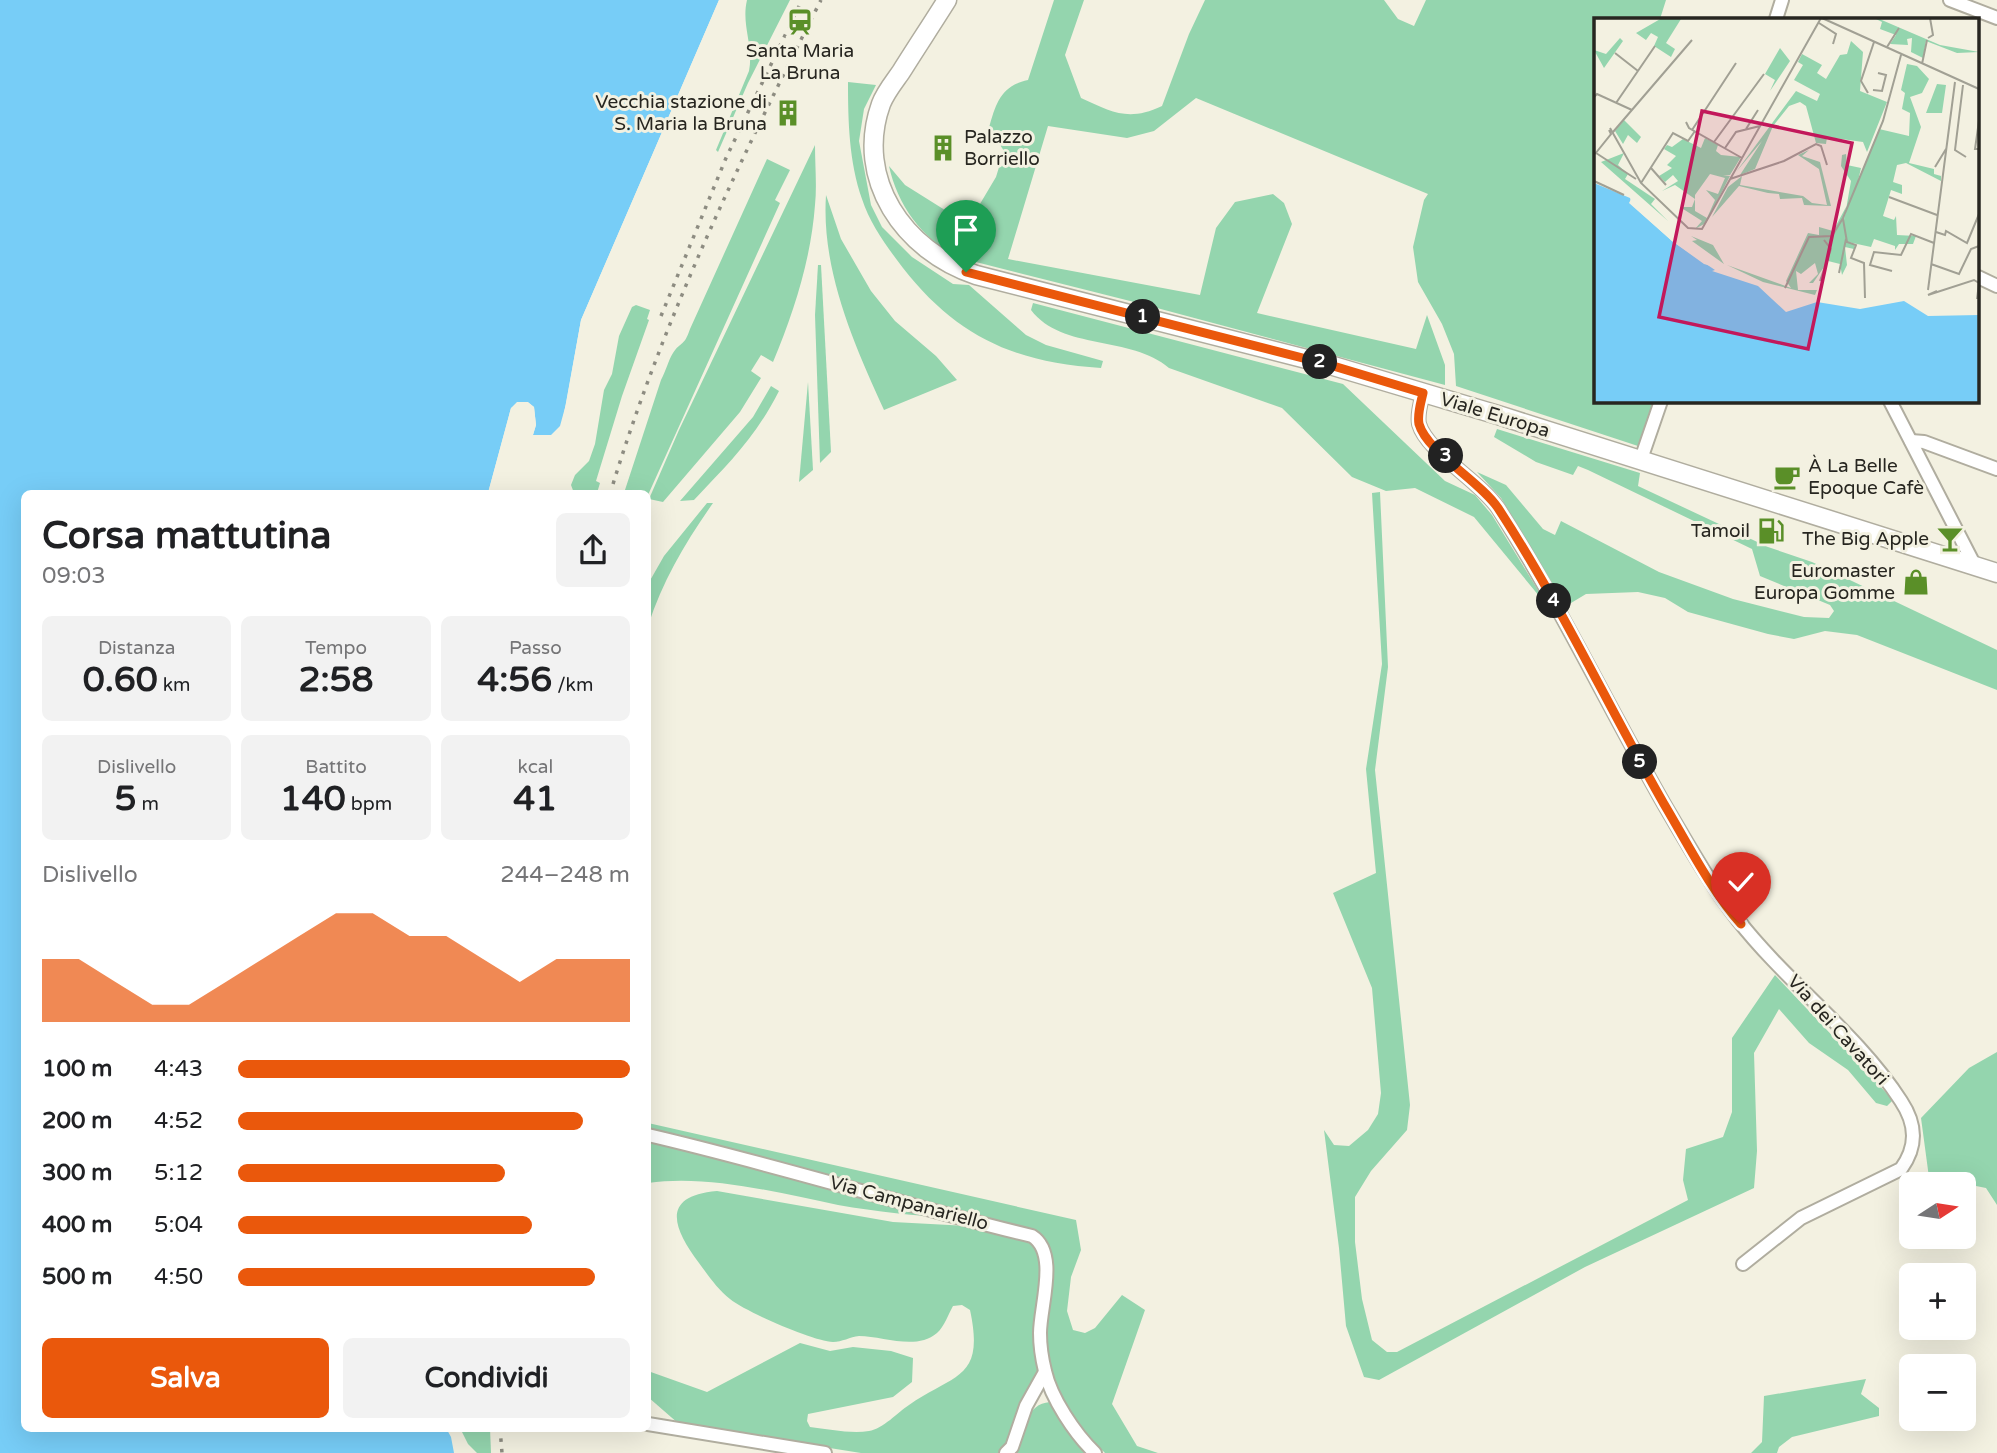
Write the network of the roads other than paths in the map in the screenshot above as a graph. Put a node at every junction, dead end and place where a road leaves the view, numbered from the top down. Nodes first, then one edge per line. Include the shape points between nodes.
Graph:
1 (947, 0) edge
2 (1782, 0) edge
3 (1950, 0) edge
4 (1776, 18) edge
5 (1997, 18) edge
6 (1980, 278) edge
7 (1997, 286) edge
8 (1423, 393) junction
9 (1661, 402) edge
10 (1891, 402) edge
11 (1911, 441) junction
12 (1640, 462) junction
13 (1997, 469) edge
14 (1975, 566) junction
15 (1997, 573) edge
16 (651, 1137) edge
17 (1743, 1264) dead end
18 (1045, 1372) junction
19 (651, 1424) edge
20 (825, 1453) edge
21 (1006, 1453) edge
22 (1096, 1453) edge

1 - 8 street, Viale Europa via 882,100 876,122 874,155 884,198 917,242 976,275
2 - 4 street
3 - 5 street
6 - 7 street
8 - 12 street, Viale Europa
8 - 17 street, Via dei Cavatori via 1419,422 1425,437 1496,505 1563,616 1696,858 1738,920 1867,1059 1909,1117 1914,1140 1901,1169 1801,1218
9 - 12 street
10 - 11 street
11 - 13 street
11 - 14 street
12 - 14 street, Viale Europa
14 - 15 street, Viale Europa
16 - 18 street, Via Campanariello via 1032,1236 1040,1241 1047,1264 1040,1332
18 - 21 street
18 - 22 street, Via Campanariello via 1060,1408
19 - 20 street

